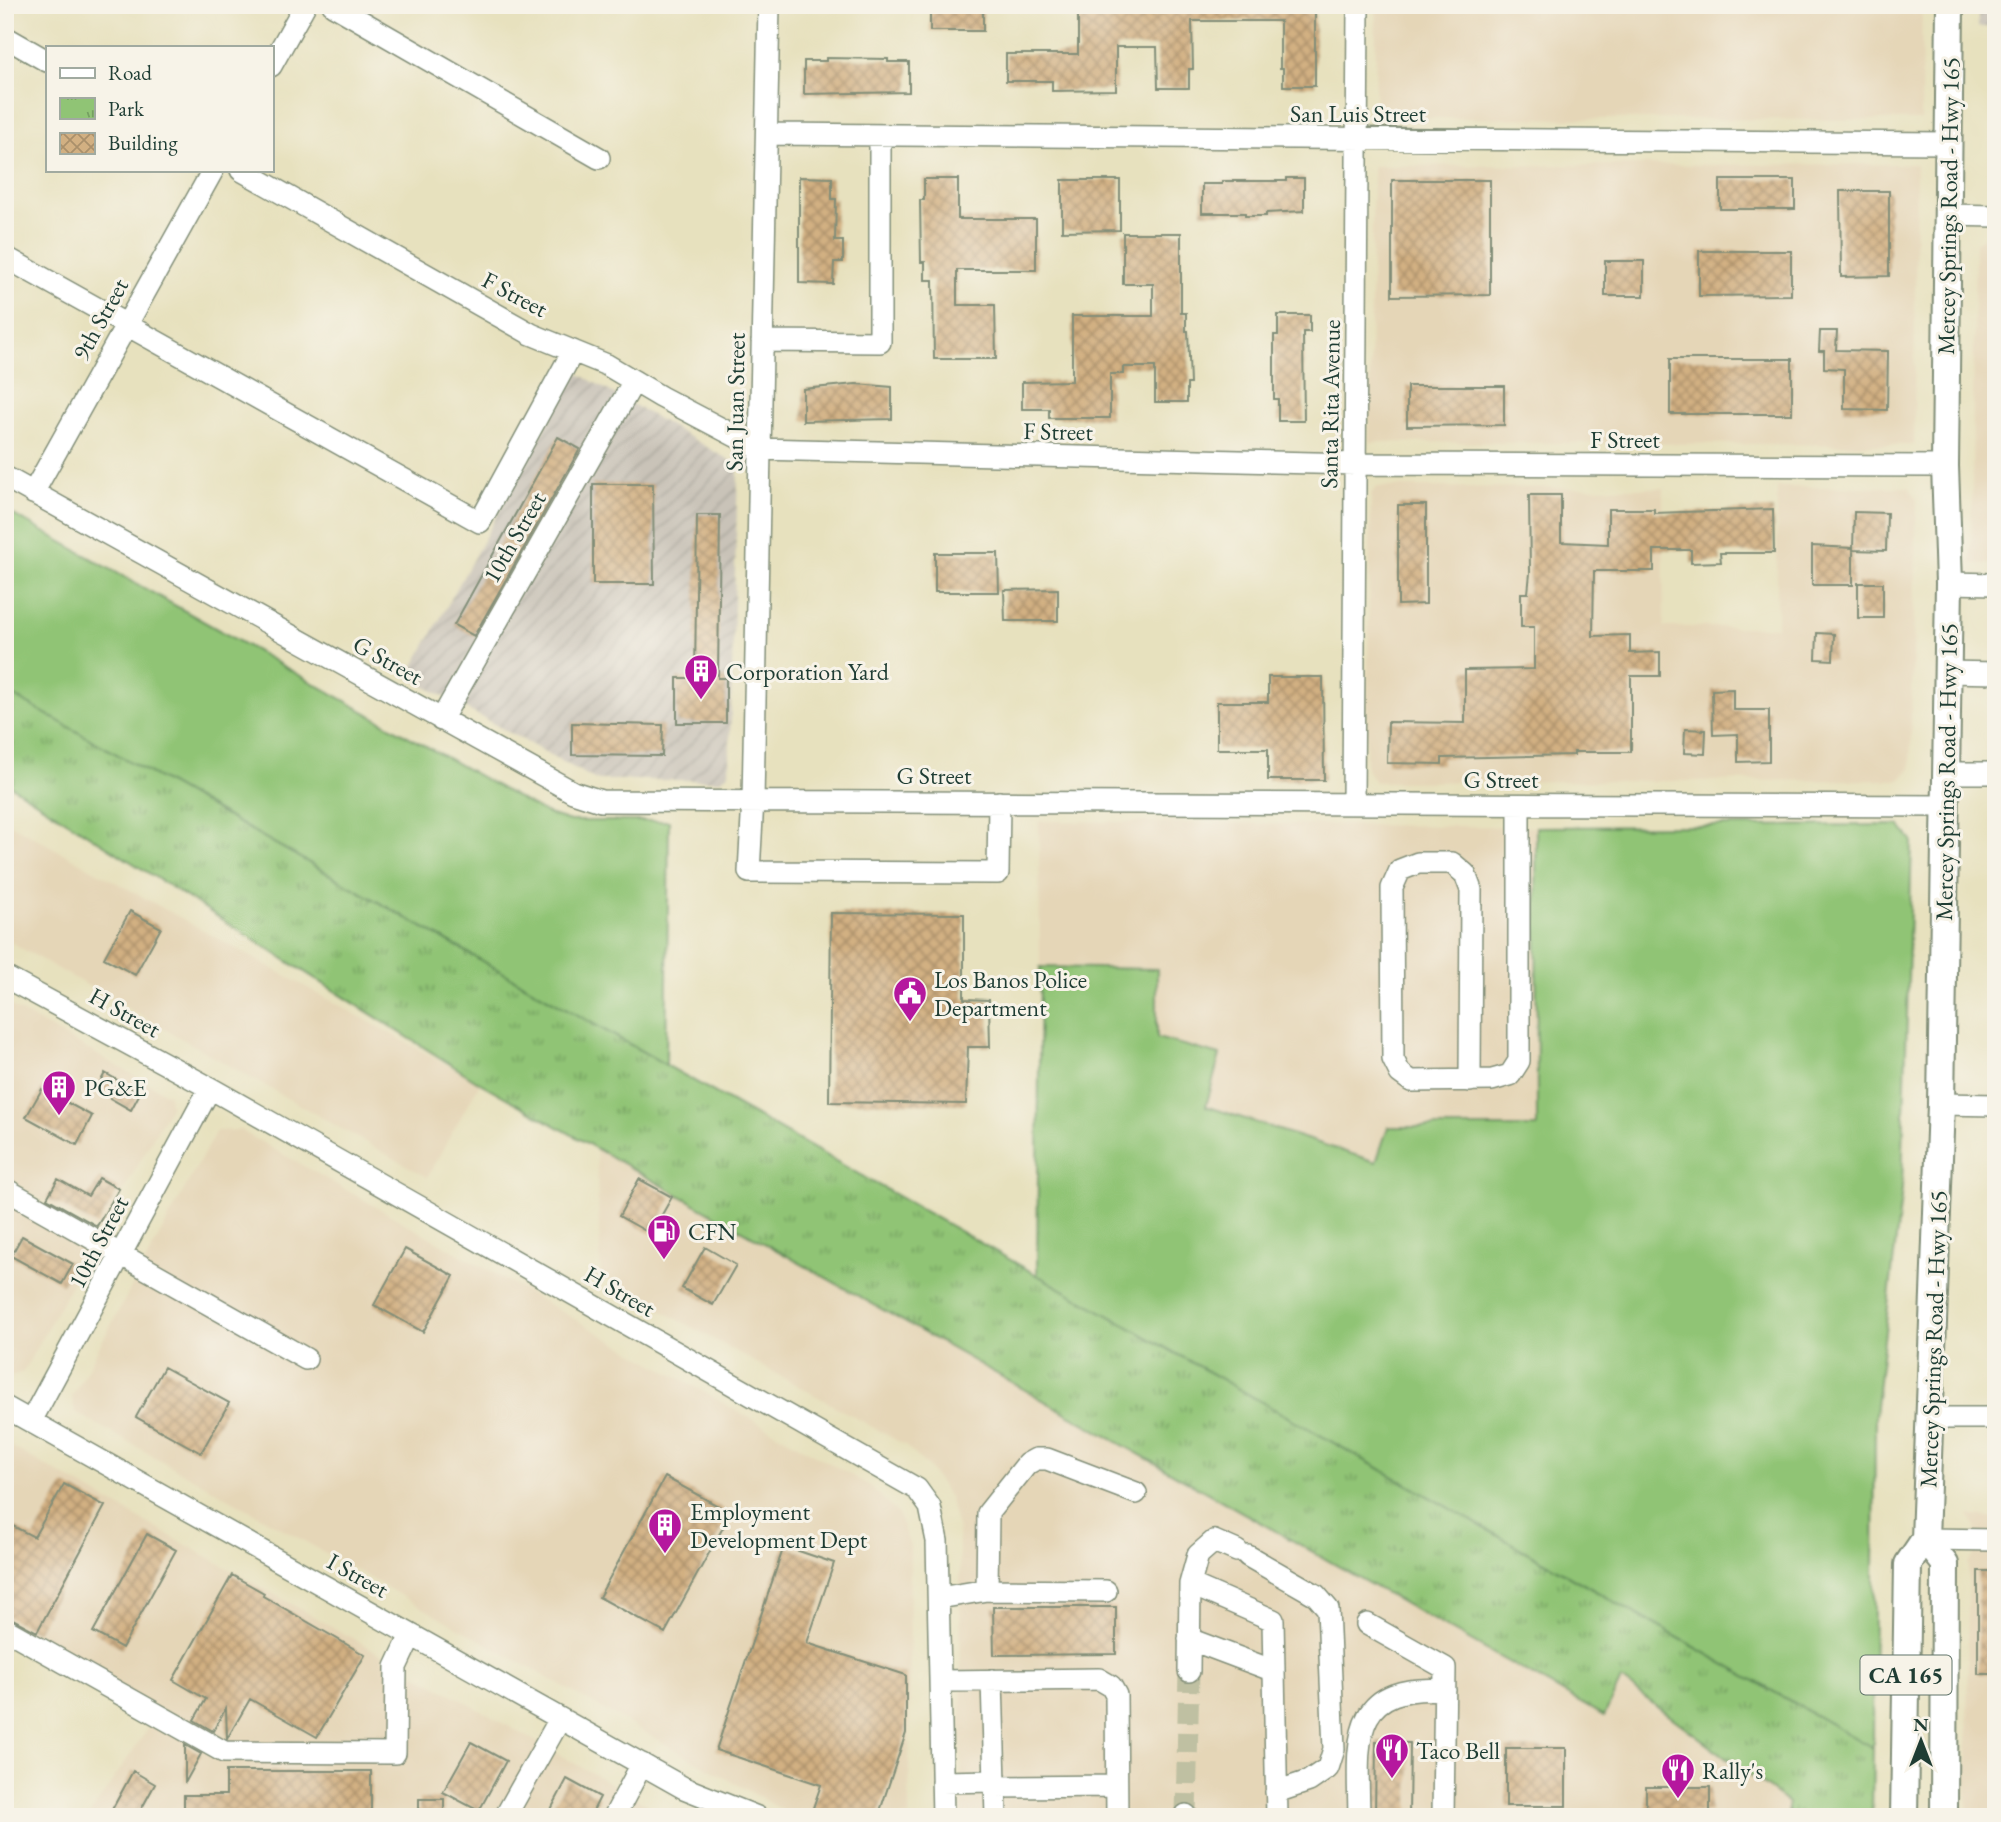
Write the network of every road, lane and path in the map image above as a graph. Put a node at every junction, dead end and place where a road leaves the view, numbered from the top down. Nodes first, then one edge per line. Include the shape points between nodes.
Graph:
1 (305, 5) edge
2 (333, 5) edge
3 (769, 5) edge
4 (1358, 5) edge
5 (1950, 5) edge
6 (5, 37) edge
7 (46, 60) edge
8 (273, 62) edge
9 (767, 134) junction
10 (880, 135) junction
11 (1359, 140) junction
12 (1948, 143) junction
13 (599, 158) dead end
14 (212, 172) edge
15 (245, 172) edge
16 (1946, 215) junction
17 (1996, 216) edge
18 (5, 257) edge
19 (127, 324) junction
20 (762, 341) junction
21 (573, 351) junction
22 (634, 381) junction
23 (760, 449) junction
24 (1355, 464) junction
25 (1945, 466) junction
26 (5, 477) edge
27 (33, 493) junction
28 (1949, 583) junction
29 (1996, 584) edge
30 (1947, 672) junction
31 (1996, 674) edge
32 (441, 720) junction
33 (1946, 773) junction
34 (1996, 774) edge
35 (753, 800) junction
36 (999, 802) junction
37 (1353, 804) junction
38 (1519, 805) junction
39 (1945, 806) junction
40 (5, 977) edge
41 (1470, 1081) junction
42 (210, 1088) junction
43 (1941, 1104) junction
44 (1996, 1105) edge
45 (5, 1189) edge
46 (121, 1254) junction
47 (306, 1359) dead end
48 (5, 1407) edge
49 (1929, 1418) junction
50 (1996, 1418) edge
51 (31, 1421) junction
52 (1136, 1493) dead end
53 (1926, 1539) junction
54 (1996, 1540) edge
55 (1191, 1584) junction
56 (987, 1590) junction
57 (1106, 1591) dead end
58 (939, 1598) junction
59 (1367, 1624) dead end
60 (5, 1629) edge
61 (411, 1635) junction
62 (1189, 1639) junction
63 (1189, 1671) tunnel mouth
64 (1274, 1671) junction
65 (992, 1680) junction
66 (940, 1681) junction
67 (1445, 1690) junction
68 (560, 1719) junction
69 (642, 1765) junction
70 (943, 1782) junction
71 (994, 1784) junction
72 (1116, 1786) junction
73 (684, 1788) junction
74 (1276, 1792) junction
75 (711, 1815) edge
76 (505, 1817) edge
77 (614, 1817) edge
78 (757, 1817) edge
79 (943, 1817) edge
80 (996, 1817) edge
81 (1117, 1817) edge
82 (1276, 1817) edge
83 (1359, 1817) edge
84 (1443, 1817) edge
85 (1904, 1817) edge
86 (1944, 1817) edge

1 - 8 street
2 - 13 street
3 - 9 street, San Juan Street
4 - 11 street, Santa Rita Avenue
5 - 12 main road, Mercey Springs Road - Hwy 165
6 - 7 street
9 - 10 street, San Luis Street
9 - 20 street, San Juan Street
10 - 11 street, San Luis Street
10 - 20 street via 880,342
11 - 12 street, San Luis Street
11 - 24 street, Santa Rita Avenue
12 - 16 main road, Mercey Springs Road - Hwy 165
14 - 19 street, 9th Street
15 - 21 street, F Street via 531,334
16 - 17 street
16 - 25 main road, Mercey Springs Road - Hwy 165
18 - 19 street
19 - 21 street via 480,522
19 - 27 street, 9th Street
20 - 23 street, San Juan Street
21 - 22 street, F Street
22 - 23 street, F Street
22 - 32 street, 10th Street
23 - 24 street, F Street
23 - 35 street, San Juan Street
24 - 25 street, F Street
24 - 37 street, Santa Rita Avenue
25 - 28 main road, Mercey Springs Road - Hwy 165
26 - 27 street, G Street
27 - 32 street, G Street
28 - 29 street
28 - 30 main road, Mercey Springs Road - Hwy 165
30 - 31 street
30 - 33 main road, Mercey Springs Road - Hwy 165
32 - 35 street, G Street via 573,792 601,802
33 - 34 street
33 - 39 main road, Mercey Springs Road - Hwy 165
35 - 36 street, G Street
35 - 36 street, San Juan Street via 749,872 998,873
36 - 37 street, G Street
37 - 38 street, G Street
38 - 39 street, G Street
38 - 41 street via 1519,1061 1510,1075
39 - 43 main road, Mercey Springs Road - Hwy 165
40 - 42 street, H Street
41 - 41 street via 1411,1081 1393,1059 1392,888 1400,870 1418,863 1452,863 1465,874 1471,890
42 - 46 street, 10th Street
42 - 58 street, H Street via 917,1489 930,1507 937,1541
43 - 44 street
43 - 49 main road, Mercey Springs Road - Hwy 165
45 - 46 street
46 - 47 street
46 - 51 street, 10th Street
48 - 51 street, I Street
49 - 50 street
49 - 53 main road, Mercey Springs Road - Hwy 165
51 - 61 street, I Street
52 - 56 street via 1046,1459 1027,1464 988,1513
53 - 54 street
53 - 85 main road, CA 165 via 1908,1564
53 - 86 main road, CA 165 via 1945,1564
55 - 62 street
55 - 64 street via 1273,1620
55 - 74 street via 1198,1555 1214,1541 1316,1595 1328,1609 1334,1749 1328,1768 1309,1781
56 - 57 street
56 - 58 street
58 - 66 street, H Street
59 - 67 street via 1445,1668
60 - 61 street via 224,1752 395,1753 396,1667
61 - 68 street, I Street
62 - 63 street
62 - 64 street
64 - 74 street
65 - 66 street
65 - 71 street
65 - 72 street via 1099,1679 1111,1686 1116,1695
66 - 70 street, H Street
67 - 83 street via 1409,1689 1374,1707 1362,1726 1358,1745
67 - 84 street
68 - 69 street, I Street
68 - 76 street
69 - 73 street, I Street
69 - 77 street
70 - 71 street
70 - 79 street, H Street
71 - 72 street
71 - 80 street
72 - 81 street
73 - 75 street, I Street
73 - 78 street, I Street
74 - 82 street

